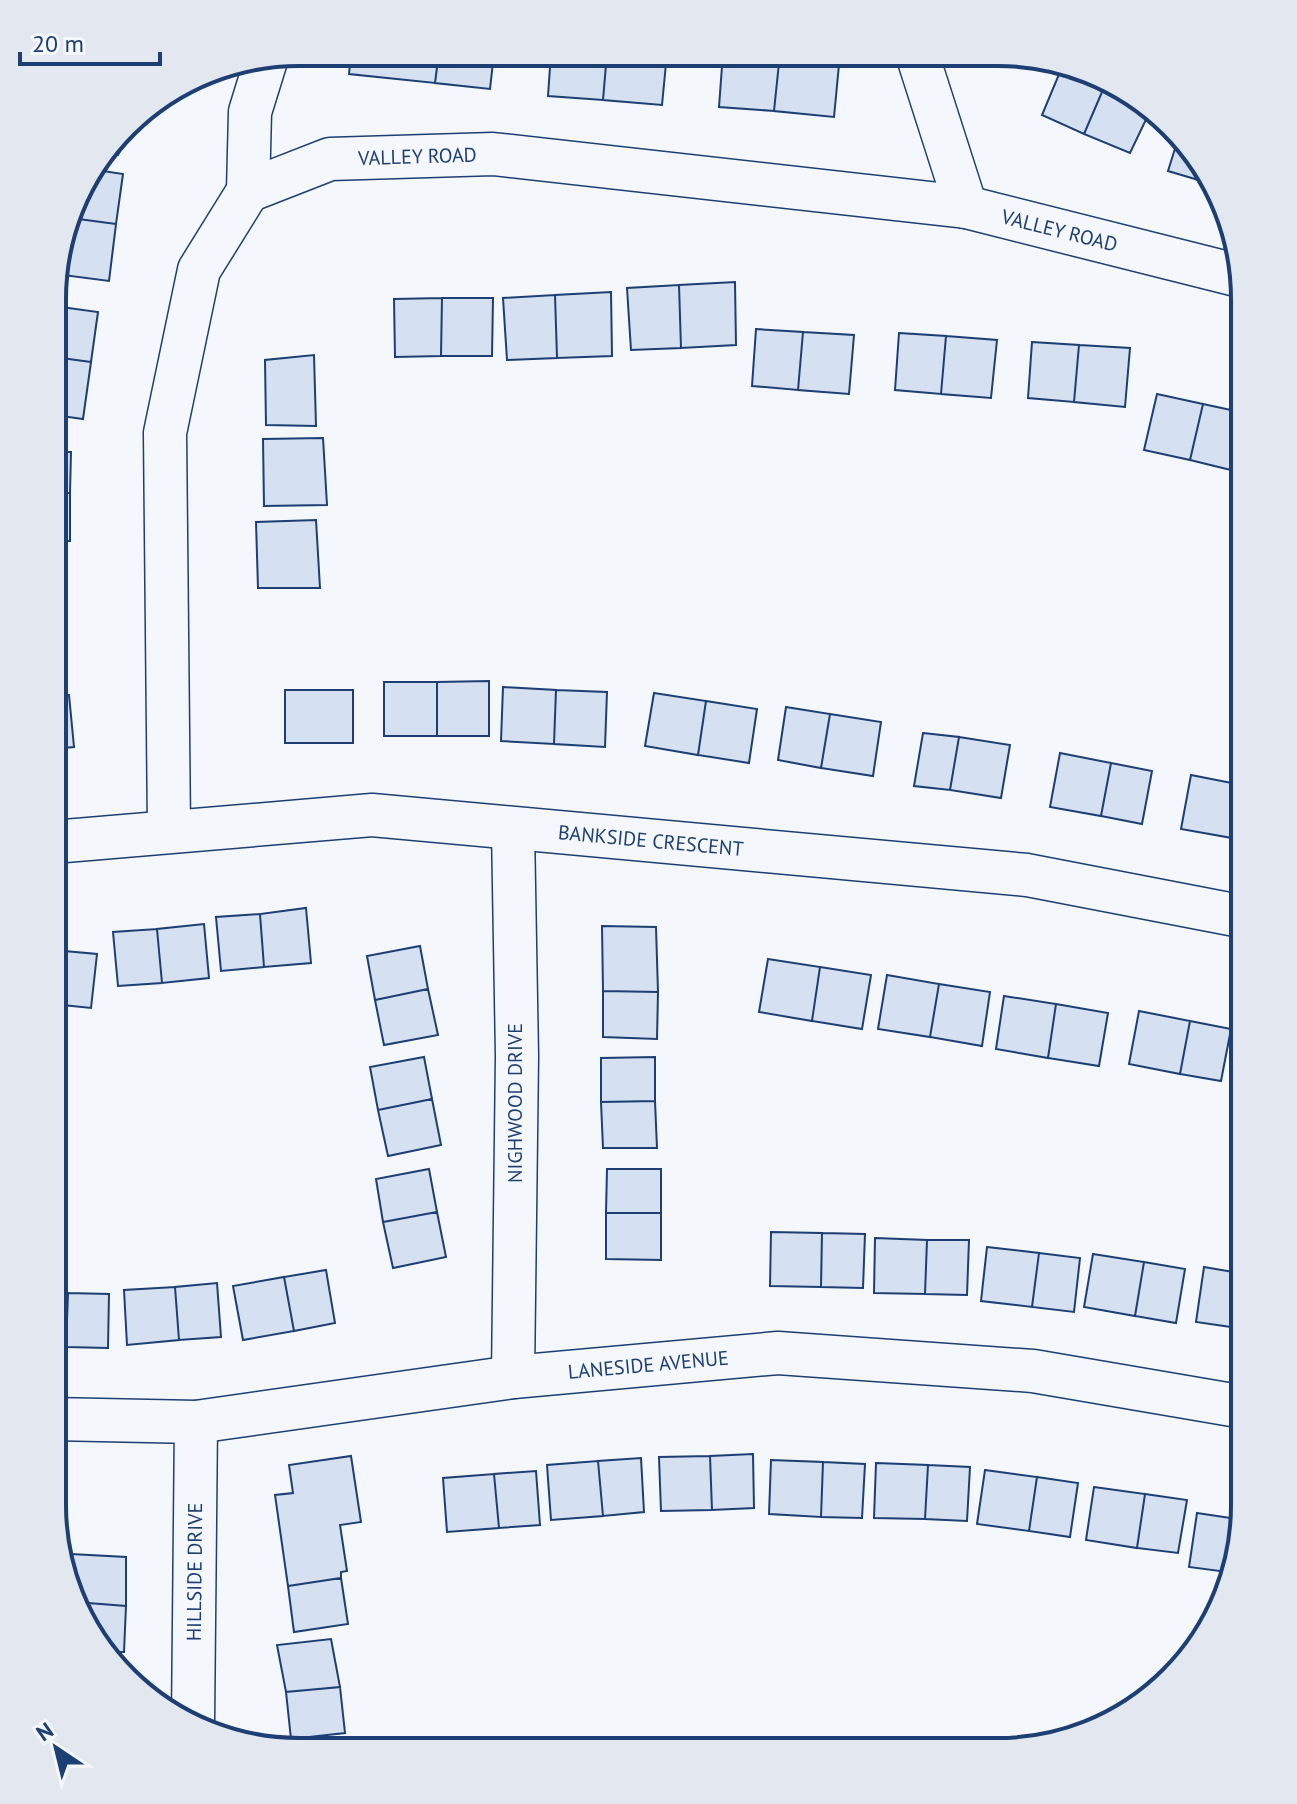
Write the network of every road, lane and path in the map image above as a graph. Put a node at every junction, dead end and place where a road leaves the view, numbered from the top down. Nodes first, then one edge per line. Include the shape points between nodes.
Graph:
1 (921, 66) edge
2 (263, 69) edge
3 (248, 191) junction
4 (966, 207) junction
5 (1230, 273) edge
6 (513, 829) junction
7 (169, 830) junction
8 (66, 841) edge
9 (1231, 914) edge
10 (513, 1377) junction
11 (1231, 1405) edge
12 (66, 1419) edge
13 (196, 1422) junction
14 (193, 1712) edge

1 - 4 street
2 - 3 street via 250,112
3 - 4 street, VALLEY ROAD via 330,159 493,154
3 - 7 street via 199,270 165,433
4 - 5 street, VALLEY ROAD
6 - 7 street, BANKSIDE CRESCENT via 372,815
6 - 9 street, BANKSIDE CRESCENT via 1027,875
6 - 10 street, NIGHWOOD DRIVE
7 - 8 street, BANKSIDE CRESCENT
10 - 11 street, LANESIDE AVENUE via 778,1353 1033,1371
10 - 13 street, LANESIDE AVENUE
12 - 13 street, LANESIDE AVENUE
13 - 14 street, HILLSIDE DRIVE

